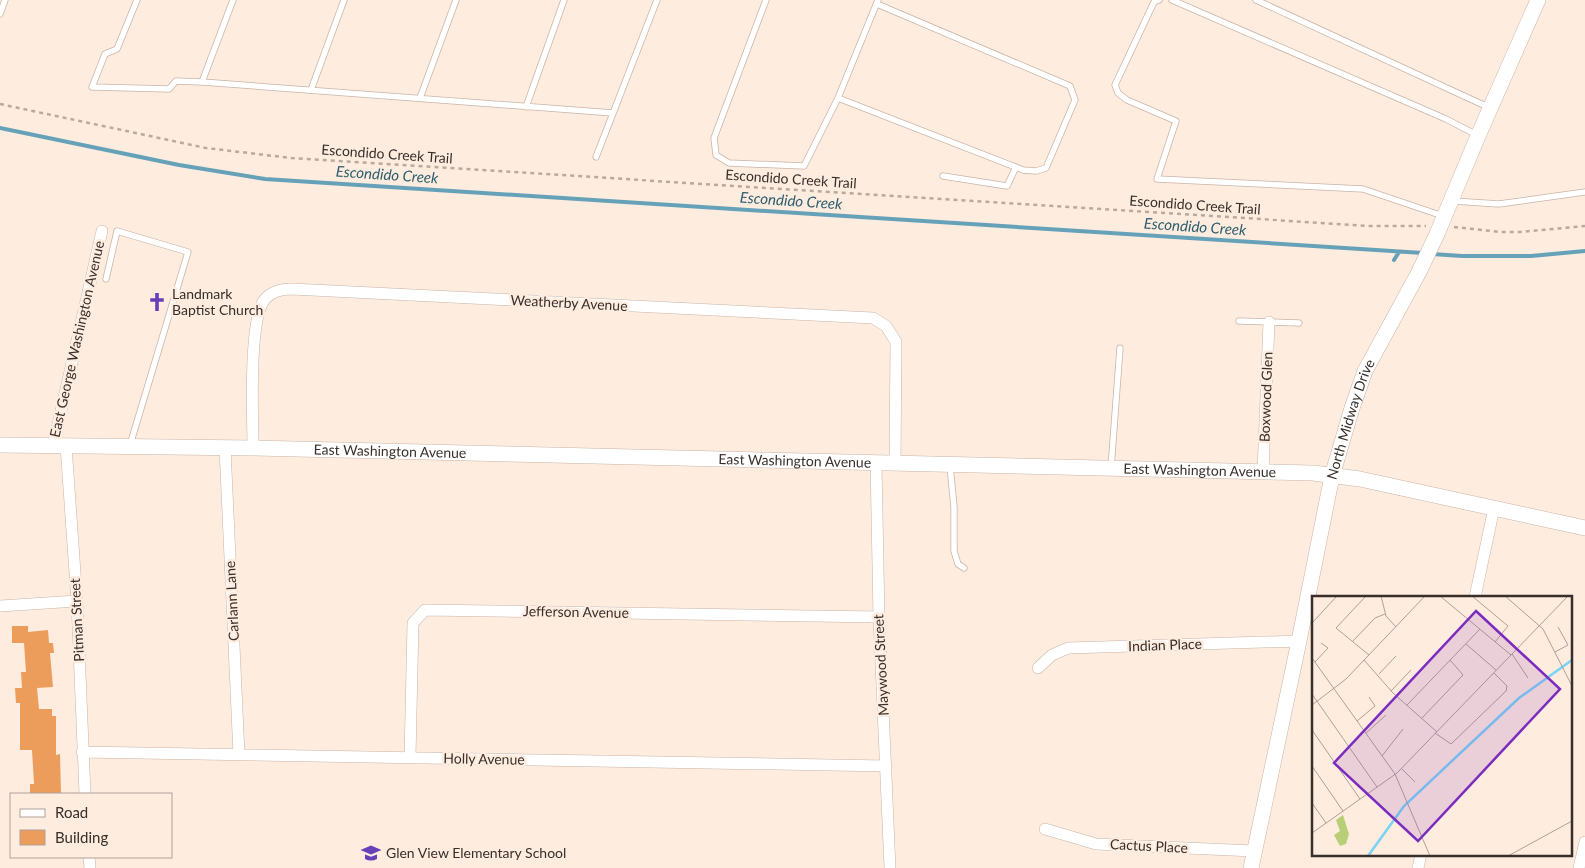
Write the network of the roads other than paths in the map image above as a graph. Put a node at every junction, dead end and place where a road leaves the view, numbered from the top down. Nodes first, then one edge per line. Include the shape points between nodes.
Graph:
1 (5, 0) edge
2 (137, 0) edge
3 (233, 0) edge
4 (344, 0) edge
5 (456, 0) edge
6 (564, 0) edge
7 (657, 0) edge
8 (766, 0) edge
9 (1159, 0) edge
10 (1172, 0) edge
11 (1256, 0) edge
12 (1538, 0) edge
13 (877, 2) edge
14 (0, 14) edge
15 (202, 82) junction
16 (311, 90) junction
17 (420, 98) junction
18 (838, 98) junction
19 (526, 107) junction
20 (1490, 108) junction
21 (613, 113) junction
22 (1478, 136) junction
23 (596, 157) dead end
24 (1016, 167) junction
25 (944, 176) dead end
26 (1585, 192) edge
27 (1451, 201) junction
28 (1441, 226) junction
29 (102, 231) dead end
30 (106, 279) dead end
31 (1239, 321) dead end
32 (1269, 322) junction
33 (1299, 323) dead end
34 (1120, 348) dead end
35 (0, 444) edge
36 (60, 446) junction
37 (129, 447) junction
38 (225, 448) junction
39 (253, 448) junction
40 (876, 463) junction
41 (895, 463) junction
42 (949, 464) junction
43 (1111, 468) junction
44 (1263, 472) junction
45 (1332, 476) junction
46 (1494, 508) junction
47 (1585, 528) edge
48 (964, 568) dead end
49 (1475, 596) edge
50 (77, 601) junction
51 (0, 606) edge
52 (879, 617) junction
53 (1299, 641) junction
54 (1038, 668) dead end
55 (82, 752) junction
56 (239, 755) junction
57 (410, 757) junction
58 (886, 766) junction
59 (85, 793) edge
60 (1046, 829) dead end
61 (1585, 842) edge
62 (1254, 851) junction
63 (890, 868) edge
64 (1251, 868) edge
65 (1580, 868) edge

1 - 14 lane
2 - 15 lane via 117,49 105,54 92,87 169,89 176,81
3 - 15 lane
4 - 16 lane
5 - 17 lane
6 - 19 lane
7 - 21 lane
8 - 18 lane via 714,138 716,155 728,163 804,166
9 - 28 lane via 1154,2 1115,84 1118,93 1127,100 1176,121 1157,180 1363,189 1413,206
10 - 22 lane via 1446,119
11 - 20 lane
12 - 20 main road, North Midway Drive
13 - 18 lane
13 - 24 lane via 1070,86 1075,100 1046,168 1036,171
15 - 16 lane
16 - 17 lane
17 - 19 lane
18 - 24 lane
19 - 21 lane
20 - 22 main road, North Midway Drive
21 - 23 lane
22 - 27 main road, North Midway Drive
24 - 25 lane via 1007,186
26 - 27 lane via 1499,204
27 - 28 main road, North Midway Drive
28 - 45 main road, North Midway Drive via 1365,371
29 - 36 street, East George Washington Avenue
30 - 37 lane via 117,231 188,252
31 - 32 lane
32 - 33 lane
32 - 44 street, Boxwood Glen
34 - 43 lane
35 - 36 main road, East Washington Avenue
36 - 37 main road, East Washington Avenue
36 - 50 street, Pitman Street
37 - 38 main road, East Washington Avenue
38 - 39 main road, East Washington Avenue
38 - 56 street, Carlann Lane
39 - 40 main road, East Washington Avenue
39 - 41 street, Weatherby Avenue via 252,374 258,311 265,299 280,289 292,289 873,318 886,326 896,342
40 - 41 main road, East Washington Avenue
40 - 52 street, Maywood Street
41 - 42 main road, East Washington Avenue
42 - 43 main road, East Washington Avenue
42 - 48 lane via 954,507 954,551 958,564
43 - 44 main road, East Washington Avenue
44 - 45 main road, East Washington Avenue
45 - 46 main road, East Washington Avenue
45 - 53 main road, North Midway Drive
46 - 47 main road, East Washington Avenue
46 - 49 street
50 - 51 street
50 - 55 street, Pitman Street
52 - 57 street, Jefferson Avenue via 425,610 413,623
52 - 58 street, Maywood Street
53 - 54 street, Indian Place via 1068,648 1052,655
53 - 62 main road, North Midway Drive
55 - 56 street, Holly Avenue
55 - 59 street, Pitman Street
56 - 57 street, Holly Avenue
57 - 58 street, Holly Avenue
58 - 63 street, Maywood Street
60 - 62 street, Cactus Place via 1096,844
61 - 65 street
62 - 64 main road, North Midway Drive

